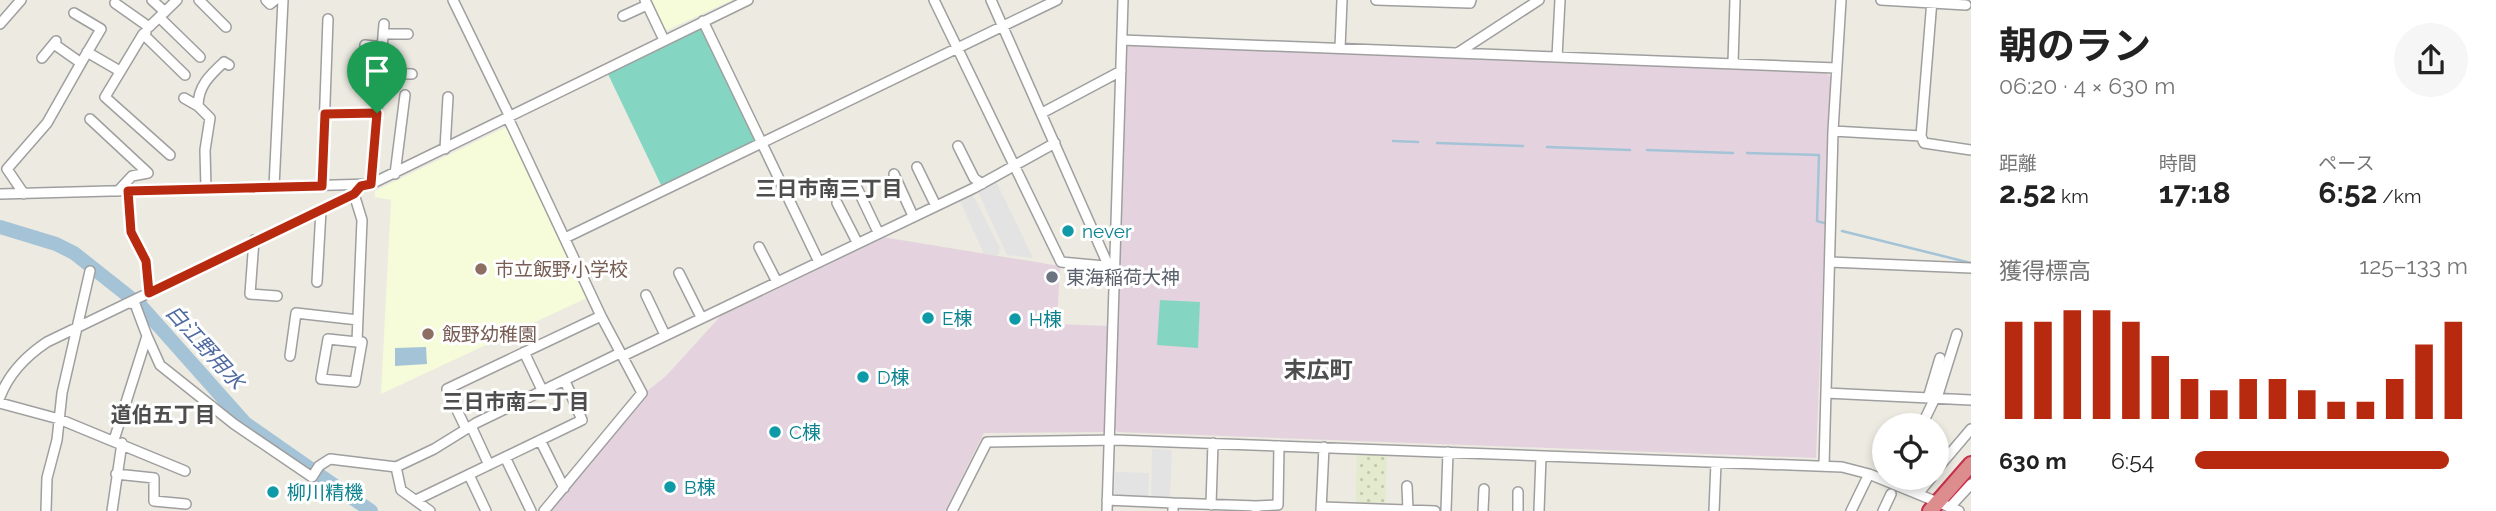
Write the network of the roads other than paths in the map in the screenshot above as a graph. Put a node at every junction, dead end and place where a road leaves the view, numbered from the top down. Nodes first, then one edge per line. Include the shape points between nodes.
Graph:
1 (21, 0) edge
2 (152, 0) edge
3 (177, 0) edge
4 (199, 0) edge
5 (266, 0) edge
6 (275, 0) edge
7 (283, 0) edge
8 (453, 0) edge
9 (748, 0) edge
10 (934, 0) edge
11 (991, 0) edge
12 (1057, 0) edge
13 (1123, 0) edge
14 (1342, 0) edge
15 (1376, 0) edge
16 (1471, 0) edge
17 (1539, 0) edge
18 (1560, 0) edge
19 (1735, 0) edge
20 (1841, 0) edge
21 (1881, 0) edge
22 (1937, 1) edge
23 (115, 3) dead end
24 (646, 3) edge
25 (1966, 5) dead end
26 (74, 13) dead end
27 (162, 15) junction
28 (623, 16) dead end
29 (328, 19) dead end
30 (703, 21) junction
31 (0, 24) edge
32 (226, 27) dead end
33 (1003, 27) junction
34 (146, 31) junction
35 (408, 34) dead end
36 (664, 40) junction
37 (1122, 40) junction
38 (365, 45) dead end
39 (382, 47) junction
40 (1339, 48) junction
41 (958, 49) junction
42 (88, 52) junction
43 (1458, 53) junction
44 (200, 57) dead end
45 (1557, 57) junction
46 (42, 58) dead end
47 (81, 63) junction
48 (1733, 63) junction
49 (229, 65) dead end
50 (1836, 68) junction
51 (118, 70) junction
52 (1121, 71) junction
53 (380, 73) junction
54 (412, 74) dead end
55 (185, 75) dead end
56 (363, 87) dead end
57 (379, 88) junction
58 (405, 95) dead end
59 (448, 97) dead end
60 (184, 98) dead end
61 (198, 106) junction
62 (377, 113) junction
63 (1042, 113) junction
64 (325, 114) junction
65 (509, 118) junction
66 (90, 119) dead end
67 (1833, 131) junction
68 (1921, 136) junction
69 (762, 142) junction
70 (1055, 144) junction
71 (958, 146) dead end
72 (444, 149) junction
73 (1971, 150) edge
74 (170, 155) dead end
75 (917, 167) dead end
76 (1015, 168) junction
77 (396, 174) junction
78 (894, 174) dead end
79 (982, 184) junction
80 (366, 185) junction
81 (322, 186) junction
82 (274, 187) junction
83 (857, 188) dead end
84 (206, 189) junction
85 (118, 191) junction
86 (128, 191) junction
87 (0, 194) edge
88 (24, 194) junction
89 (354, 194) junction
90 (837, 203) dead end
91 (936, 206) junction
92 (320, 210) junction
93 (913, 216) junction
94 (878, 232) junction
95 (565, 238) junction
96 (254, 240) junction
97 (857, 242) junction
98 (759, 247) dead end
99 (819, 262) junction
100 (1830, 262) junction
101 (1112, 267) junction
102 (1971, 268) edge
103 (90, 271) dead end
104 (679, 273) dead end
105 (317, 282) dead end
106 (776, 282) junction
107 (149, 293) junction
108 (646, 295) dead end
109 (277, 296) dead end
110 (132, 301) junction
111 (601, 316) junction
112 (701, 317) junction
113 (358, 320) junction
114 (76, 328) junction
115 (1957, 334) dead end
116 (147, 335) junction
117 (665, 335) junction
118 (357, 341) junction
119 (524, 352) junction
120 (622, 355) junction
121 (290, 356) dead end
122 (1940, 358) dead end
123 (565, 381) junction
124 (543, 392) junction
125 (1826, 393) junction
126 (0, 397) edge
127 (1933, 398) junction
128 (1971, 400) edge
129 (0, 403) edge
130 (1927, 413) edge
131 (59, 419) junction
132 (469, 428) junction
133 (1971, 429) edge
134 (540, 440) junction
135 (1109, 440) junction
136 (118, 442) junction
137 (1213, 443) junction
138 (1279, 446) junction
139 (1324, 447) junction
140 (1448, 452) junction
141 (1949, 455) edge
142 (1541, 456) junction
143 (505, 457) junction
144 (1716, 463) junction
145 (1971, 464) edge
146 (489, 465) junction
147 (1824, 466) junction
148 (396, 467) junction
149 (185, 471) dead end
150 (116, 474) junction
151 (1869, 474) junction
152 (469, 475) junction
153 (1872, 475) edge
154 (1971, 484) edge
155 (1408, 486) dead end
156 (564, 488) junction
157 (1484, 489) dead end
158 (1893, 490) edge
159 (1908, 490) edge
160 (1921, 490) edge
161 (1518, 492) dead end
162 (1918, 494) junction
163 (416, 500) junction
164 (1107, 500) junction
165 (186, 504) dead end
166 (1211, 505) junction
167 (1173, 507) edge
168 (1944, 508) edge
169 (1256, 509) edge
170 (1322, 509) edge
171 (1408, 510) edge
172 (46, 511) edge
173 (112, 511) edge
174 (429, 511) edge
175 (486, 511) edge
176 (531, 511) edge
177 (544, 511) edge
178 (952, 511) edge
179 (1107, 511) edge
180 (1435, 511) edge
181 (1448, 511) edge
182 (1483, 511) edge
183 (1518, 511) edge
184 (1539, 511) edge
185 (1714, 511) edge
186 (1851, 511) edge
187 (1883, 511) edge

1 - 31 street
2 - 27 street
3 - 27 street
4 - 32 street
5 - 6 street via 270,4
7 - 82 street
8 - 65 street
9 - 30 street
10 - 41 street
11 - 33 street
12 - 33 street
13 - 37 street
14 - 40 street
15 - 16 street
17 - 43 street
18 - 45 street
19 - 48 street
20 - 50 street
21 - 22 street
22 - 25 street
22 - 68 street
23 - 34 street
24 - 28 street
24 - 36 street
26 - 42 street via 101,29
27 - 34 street
27 - 44 street
29 - 64 street
30 - 36 street
30 - 69 street
33 - 41 street
33 - 63 street
34 - 51 street
34 - 55 street
35 - 39 street via 384,29
36 - 65 street
37 - 40 street
37 - 52 street
38 - 39 street
39 - 53 street
40 - 43 street
41 - 69 street
41 - 76 street
42 - 47 street
42 - 51 street
43 - 45 street
45 - 48 street
46 - 47 street via 56,42
47 - 88 street via 47,123 7,169
48 - 50 street
49 - 61 street via 224,62 204,82
50 - 67 street
51 - 74 street via 105,97
52 - 63 street
52 - 101 street
53 - 54 street
53 - 57 street
56 - 57 street
57 - 62 street
58 - 77 street
59 - 72 street
60 - 61 street
61 - 84 street via 210,118
62 - 64 street
62 - 80 street
63 - 70 street
64 - 81 street
65 - 72 street
65 - 95 street
66 - 85 street via 148,173 132,176
67 - 68 street
67 - 100 street
68 - 73 street via 1924,144
69 - 95 street
69 - 99 street
70 - 76 street
70 - 101 street
71 - 79 street via 974,178
72 - 77 street
75 - 91 street
76 - 79 street
76 - 101 street via 1061,262
77 - 80 street
78 - 93 street
79 - 91 street
80 - 81 street
80 - 89 street
81 - 82 street
82 - 84 street
83 - 94 street
84 - 86 street
85 - 86 street
85 - 88 street
86 - 107 street via 131,232 146,261
87 - 88 street
89 - 92 street
89 - 113 street via 362,220
90 - 97 street
91 - 93 street
92 - 96 street
92 - 105 street
93 - 94 street
94 - 97 street
95 - 111 street
96 - 107 street
96 - 109 street via 250,294
97 - 99 street
98 - 106 street
99 - 106 street
100 - 102 street
100 - 125 street
101 - 135 street
103 - 114 street
104 - 112 street
106 - 112 street
107 - 110 street
108 - 117 street
110 - 114 street
110 - 116 street
111 - 119 street
111 - 120 street
112 - 117 street
113 - 118 street
113 - 121 street via 296,313
114 - 126 street via 24,360
114 - 131 street
115 - 127 street
116 - 136 street
116 - 148 street via 160,365 234,424 315,472 330,459
117 - 120 street
118 - 118 street via 328,339 321,379 355,382 362,342
119 - 124 street
119 - 132 street via 447,389
120 - 123 street
120 - 156 street via 642,393
122 - 127 street
123 - 124 street
123 - 134 street via 583,420
124 - 132 street
125 - 127 street
125 - 147 street
127 - 128 street
127 - 130 street
129 - 131 street
131 - 136 street
131 - 172 street via 47,478
132 - 146 street
132 - 148 street
133 - 141 street
134 - 143 street
134 - 156 street
135 - 137 street
135 - 164 street
135 - 178 street via 987,442
136 - 149 street
136 - 150 street
137 - 138 street
137 - 166 street
138 - 139 street
138 - 169 street via 1278,505
139 - 140 street
139 - 170 street
140 - 142 street
140 - 181 street
142 - 144 street
142 - 184 street
143 - 146 street
143 - 176 street
144 - 147 street
144 - 185 street
145 - 168 highway
146 - 152 street
147 - 151 street
148 - 163 street via 401,489
150 - 165 street via 154,478 154,500
150 - 173 street
151 - 153 street
151 - 186 street
152 - 163 street
152 - 175 street
154 - 168 street
155 - 171 street
156 - 177 street
157 - 182 street
158 - 187 street
159 - 162 street
160 - 162 street
161 - 183 street
162 - 168 street
163 - 174 street
164 - 167 street
164 - 179 street
166 - 167 street
166 - 169 street
170 - 171 street
171 - 180 street

